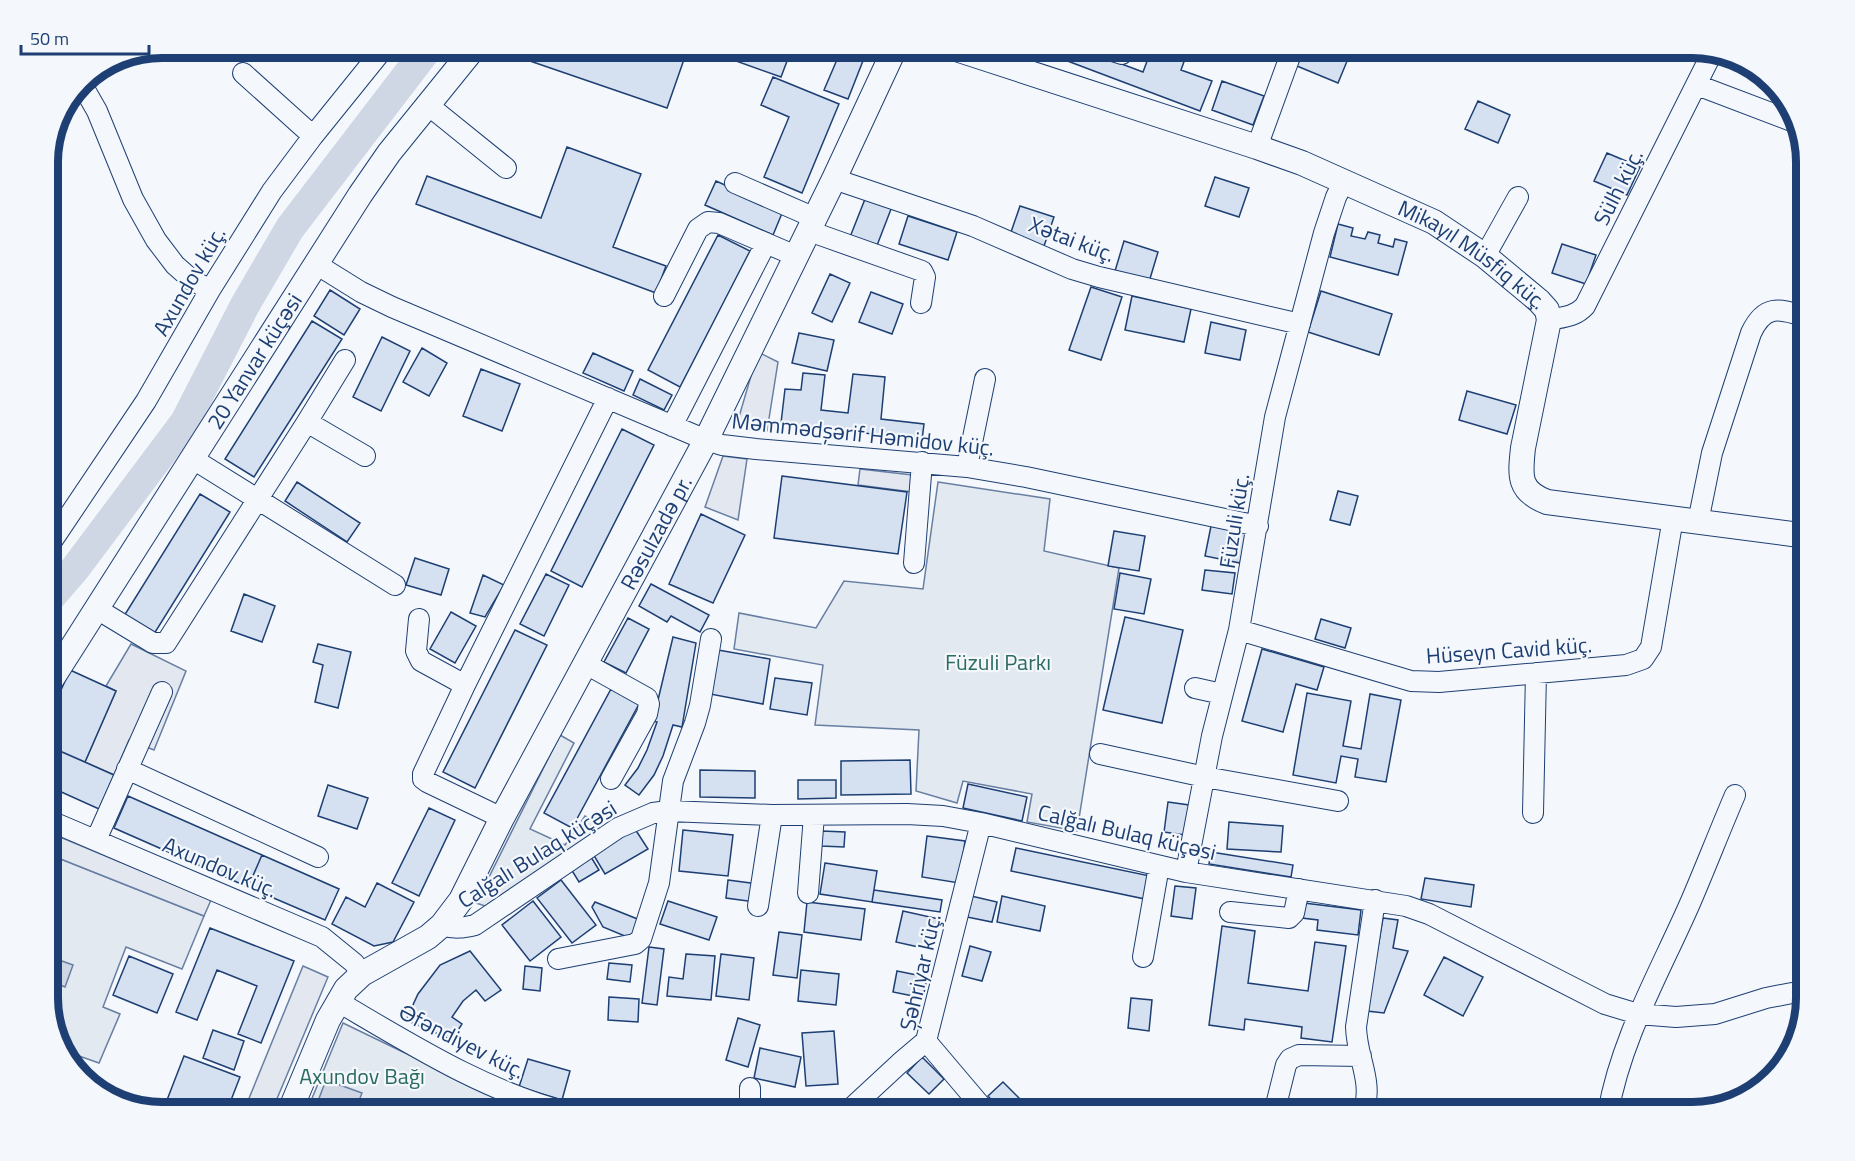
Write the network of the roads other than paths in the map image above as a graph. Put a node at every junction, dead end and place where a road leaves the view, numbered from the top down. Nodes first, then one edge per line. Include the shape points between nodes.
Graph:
1 (376, 58) edge
2 (466, 58) edge
3 (890, 58) edge
4 (984, 58) edge
5 (1289, 58) edge
6 (1709, 60) edge
7 (243, 74) dead end
8 (1697, 85) junction
9 (86, 92) edge
10 (428, 105) junction
11 (1787, 119) edge
12 (313, 136) junction
13 (1257, 147) junction
14 (506, 168) dead end
15 (834, 179) junction
16 (1344, 181) junction
17 (735, 183) dead end
18 (1518, 197) dead end
19 (812, 224) junction
20 (766, 243) junction
21 (796, 256) junction
22 (1485, 256) junction
23 (316, 264) junction
24 (210, 290) junction
25 (664, 296) dead end
26 (921, 303) dead end
27 (1796, 314) edge
28 (1549, 320) junction
29 (1300, 324) junction
30 (345, 360) dead end
31 (985, 379) dead end
32 (608, 398) junction
33 (307, 422) junction
34 (672, 426) junction
35 (705, 440) junction
36 (365, 456) dead end
37 (193, 459) junction
38 (922, 462) junction
39 (967, 467) junction
40 (259, 498) junction
41 (1672, 518) junction
42 (1698, 522) junction
43 (1258, 526) junction
44 (59, 531) edge
45 (1796, 535) edge
46 (914, 563) dead end
47 (395, 585) dead end
48 (97, 609) junction
49 (419, 619) dead end
50 (1239, 630) junction
51 (711, 639) dead end
52 (586, 664) junction
53 (59, 668) edge
54 (1536, 673) junction
55 (465, 685) junction
56 (1195, 688) dead end
57 (162, 692) dead end
58 (1222, 694) junction
59 (1100, 754) dead end
60 (127, 769) junction
61 (1204, 777) junction
62 (611, 779) dead end
63 (1735, 795) dead end
64 (1338, 801) dead end
65 (668, 811) junction
66 (1533, 813) dead end
67 (772, 815) junction
68 (814, 815) junction
69 (502, 818) junction
70 (981, 823) junction
71 (59, 825) edge
72 (96, 840) junction
73 (318, 857) dead end
74 (1159, 866) junction
75 (1186, 872) junction
76 (1299, 889) junction
77 (808, 893) dead end
78 (1375, 900) junction
79 (758, 906) dead end
80 (1230, 912) dead end
81 (442, 925) junction
82 (1143, 957) dead end
83 (558, 959) dead end
84 (362, 974) junction
85 (1796, 994) edge
86 (337, 1001) junction
87 (1638, 1014) junction
88 (926, 1041) junction
89 (1361, 1056) junction
90 (750, 1088) dead end
91 (294, 1102) edge
92 (525, 1102) edge
93 (751, 1102) edge
94 (858, 1102) edge
95 (972, 1102) edge
96 (1277, 1102) edge
97 (1366, 1102) edge
98 (1610, 1102) edge

1 - 12 street, Axundov küç.
2 - 10 main road, 20 Yanvar küçəsi
3 - 15 main road, Rəsulzadə pr.
4 - 13 main road, Mikayıl Müsfiq küç.
5 - 13 street
6 - 8 street, Sülh küç.
7 - 12 street
8 - 11 street
8 - 28 street, Sülh küç. via 1585,306 1579,313
9 - 24 street via 133,199 156,240 175,265
10 - 14 street
10 - 23 main road, 20 Yanvar küçəsi via 389,153
12 - 24 street, Axundov küç. via 255,216
13 - 16 main road, Mikayıl Müsfiq küç.
15 - 19 main road, Rəsulzadə pr.
15 - 29 street, Xətai küç. via 974,226 1081,272
16 - 22 main road, Mikayıl Müsfiq küç. via 1434,222
16 - 29 street, Füzuli küç. via 1331,211
17 - 19 street
18 - 22 street
19 - 21 main road, Rəsulzadə pr.
19 - 26 street via 922,272 925,276
20 - 21 street
20 - 25 street via 708,222 698,229
20 - 34 street
21 - 35 main road, Rəsulzadə pr.
22 - 28 main road, Mikayıl Müsfiq küç. via 1539,301
23 - 32 street, Məmmədşərif Həmidov küç. via 392,307
23 - 37 main road, 20 Yanvar küçəsi
24 - 44 street, Axundov küç. via 146,401
27 - 42 street via 1780,309 1766,312 1756,320 1712,453
28 - 41 main road, Mikayıl Müsfiq küç. via 1523,448 1521,479 1527,490 1547,502
29 - 43 street, Füzuli küç. via 1275,417
30 - 33 street
31 - 39 street
32 - 34 street, Məmmədşərif Həmidov küç.
32 - 55 street
33 - 36 street
33 - 40 street
34 - 35 street, Məmmədşərif Həmidov küç.
35 - 38 street, Məmmədşərif Həmidov küç. via 738,447
35 - 52 main road, Rəsulzadə pr.
37 - 40 street
37 - 48 main road, 20 Yanvar küçəsi
38 - 39 street, Məmmədşərif Həmidov küç.
38 - 46 street
39 - 43 street, Məmmədşərif Həmidov küç.
40 - 47 street
40 - 48 street via 166,643 153,643
41 - 42 main road, Mikayıl Müsfiq küç.
41 - 54 street, Hüseyn Cavid küç. via 1651,647 1643,659 1626,665
42 - 45 main road, Mikayıl Müsfiq küç.
43 - 50 street, Füzuli küç.
48 - 53 main road, 20 Yanvar küçəsi
49 - 55 street via 416,651 421,661
50 - 54 street, Hüseyn Cavid küç. via 1411,681
50 - 58 street, Füzuli küç.
51 - 65 street via 700,705 673,781
52 - 62 street via 647,698 649,704
52 - 69 main road, Rəsulzadə pr.
54 - 66 street
55 - 69 street via 423,779
56 - 58 street
57 - 60 street
58 - 61 street, Füzuli küç.
59 - 61 street
60 - 72 street
60 - 73 street
61 - 64 street
61 - 75 street, Füzuli küç.
63 - 87 street
65 - 67 street, Calğalı Bulaq küçəsi
65 - 81 street, Calğalı Bulaq küçəsi via 618,828 475,925
65 - 83 street via 659,883 641,939 635,944
67 - 68 street, Calğalı Bulaq küçəsi
67 - 79 street
68 - 70 street, Calğalı Bulaq küçəsi via 907,814
68 - 77 street
69 - 81 main road, Rəsulzadə pr. via 460,900
70 - 74 street, Calğalı Bulaq küçəsi
70 - 88 street, Şəhriyar küç.
71 - 72 street, Axundov küç.
72 - 84 street, Axundov küç. via 322,938
74 - 75 street, Calğalı Bulaq küçəsi
74 - 82 street
75 - 76 street, Calğalı Bulaq küçəsi
76 - 78 street, Calğalı Bulaq küçəsi
76 - 80 street via 1294,913 1289,918
78 - 87 street, Calğalı Bulaq küçəsi via 1429,914 1605,1004
78 - 89 street via 1357,1013 1356,1038
81 - 84 main road, Rəsulzadə pr.
84 - 86 main road, Rəsulzadə pr.
85 - 87 street, Calğalı Bulaq küçəsi via 1766,998 1715,1014
86 - 91 main road, Rəsulzadə pr.
86 - 92 street, Əfəndiyev küç. via 437,1059
87 - 98 street
88 - 94 street
88 - 95 street, Şəhriyar küç.
89 - 96 street via 1299,1055 1290,1059
89 - 97 street via 1368,1086
90 - 93 street

